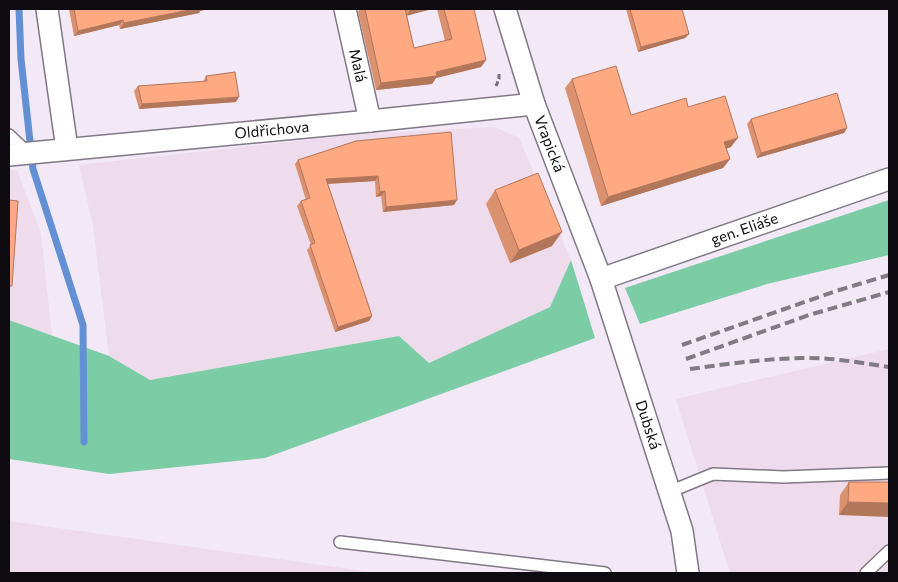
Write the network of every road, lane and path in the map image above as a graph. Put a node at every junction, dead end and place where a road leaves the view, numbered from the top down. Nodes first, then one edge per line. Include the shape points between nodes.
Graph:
1 (47, 9) edge
2 (345, 9) edge
3 (505, 9) edge
4 (497, 65) dead end
5 (490, 90) dead end
6 (534, 104) junction
7 (370, 121) junction
8 (9, 135) edge
9 (67, 149) junction
10 (18, 154) edge
11 (889, 179) edge
12 (601, 279) junction
13 (889, 473) edge
14 (669, 492) junction
15 (340, 542) dead end
16 (889, 552) edge
17 (605, 573) edge
18 (688, 573) edge
19 (866, 573) edge

1 - 9 street
2 - 7 street, Malá
3 - 6 street, Vrapická
4 - 5 path via 499,79
6 - 7 street, Oldřichova
6 - 12 street, Vrapická
7 - 9 street, Oldřichova
8 - 10 lane
9 - 10 street, Oldřichova
11 - 12 street, gen. Eliáše
12 - 14 street, Dubská
13 - 14 lane via 783,477 713,474
14 - 18 street, Dubská via 682,531
15 - 17 lane
16 - 19 lane

